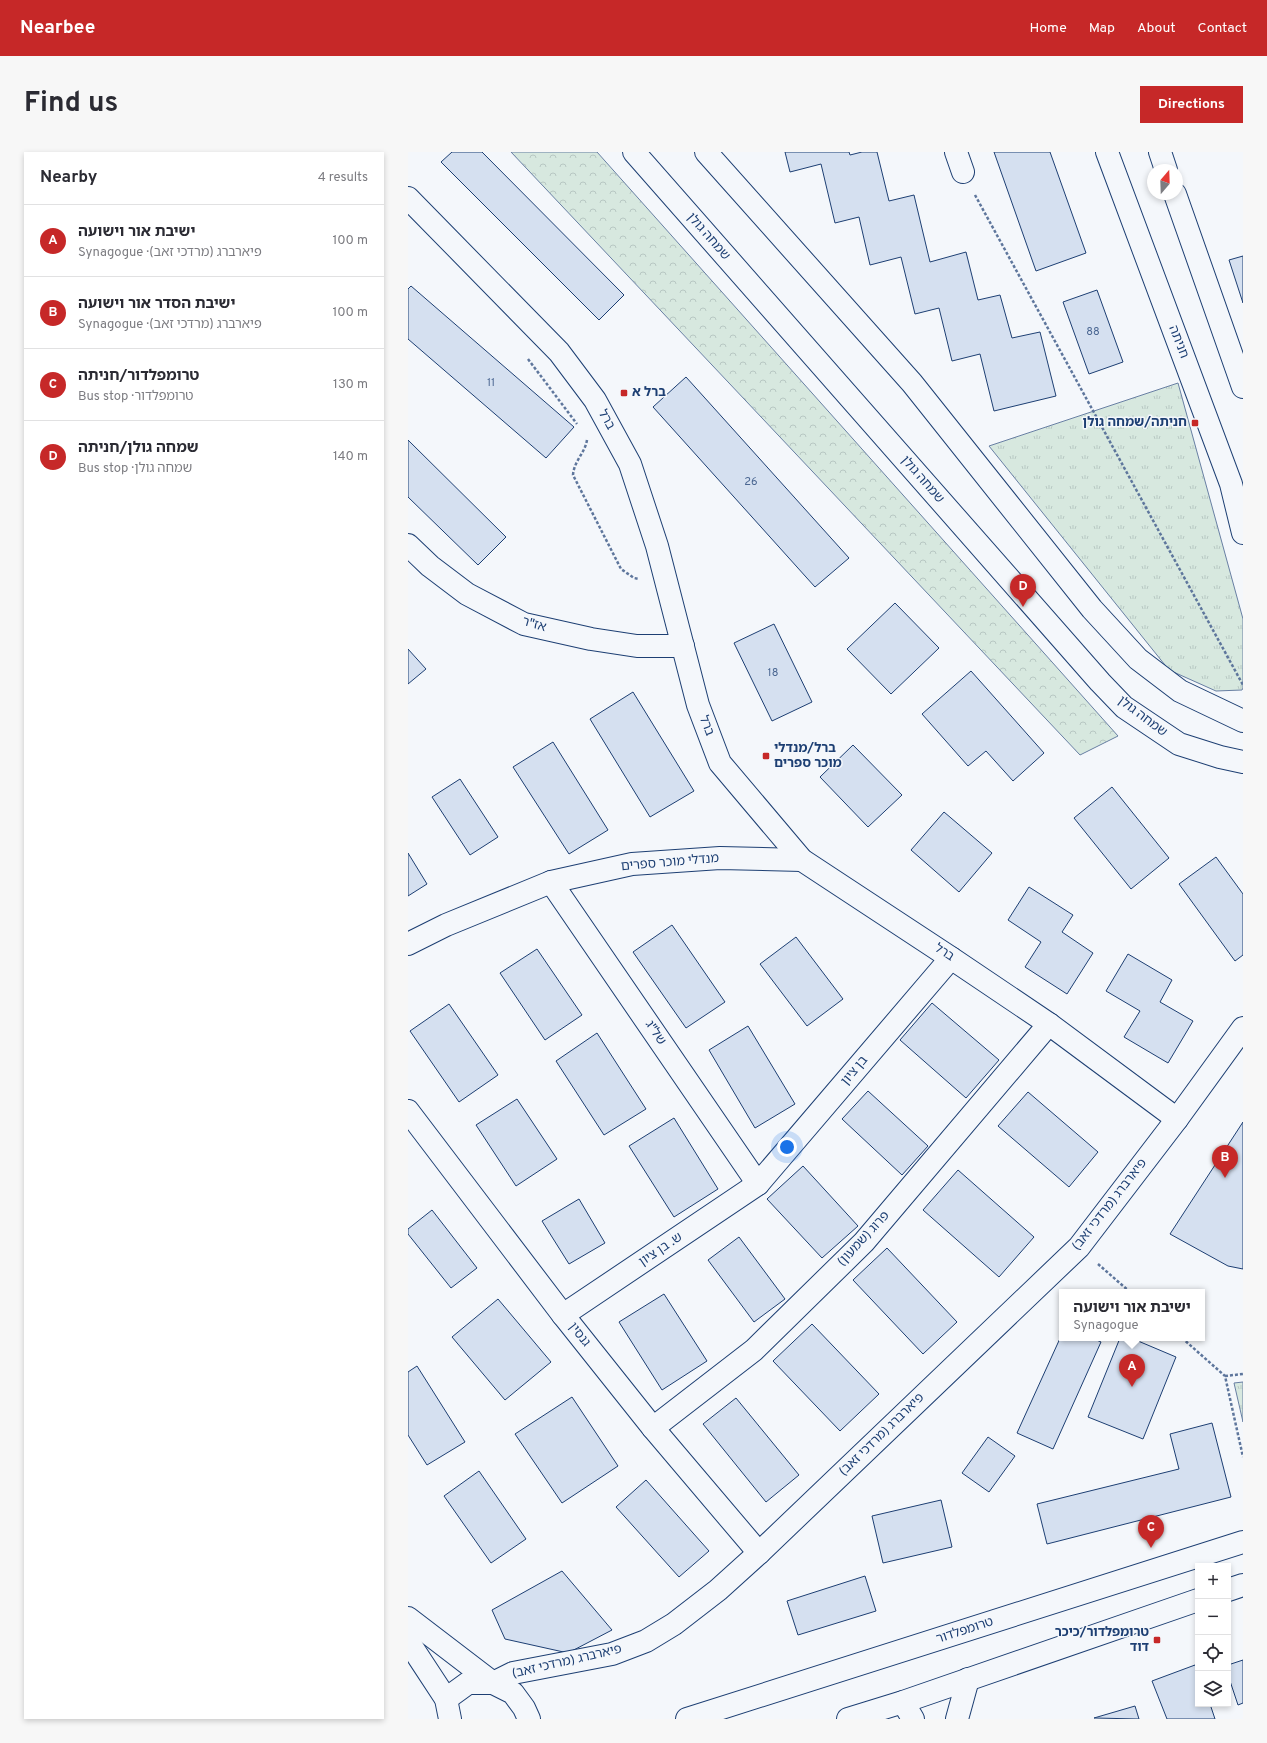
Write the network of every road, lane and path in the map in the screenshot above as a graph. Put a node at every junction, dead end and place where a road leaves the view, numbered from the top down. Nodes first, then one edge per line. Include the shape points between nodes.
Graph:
1 (634, 152) edge
2 (706, 152) edge
3 (1107, 152) edge
4 (1160, 152) edge
5 (959, 162) edge
6 (1164, 164) edge
7 (408, 198) edge
8 (1177, 200) edge
9 (524, 355) dead end
10 (1243, 387) edge
11 (579, 426) dead end
12 (585, 436) dead end
13 (1243, 533) edge
14 (408, 545) edge
15 (643, 580) dead end
16 (683, 646) junction
17 (1243, 685) edge
18 (1243, 705) edge
19 (1210, 707) junction
20 (1243, 721) edge
21 (1220, 757) junction
22 (1243, 762) edge
23 (1243, 771) edge
24 (802, 860) junction
25 (551, 882) junction
26 (408, 944) edge
27 (952, 958) junction
28 (1049, 1024) junction
29 (1243, 1028) edge
30 (408, 1111) edge
31 (1177, 1119) junction
32 (758, 1184) junction
33 (1096, 1262) dead end
34 (1127, 1289) edge
35 (563, 1315) junction
36 (1185, 1341) edge
37 (1243, 1374) edge
38 (1225, 1376) junction
39 (653, 1428) junction
40 (1243, 1457) edge
41 (1243, 1542) edge
42 (760, 1553) junction
43 (1243, 1585) edge
44 (1231, 1589) edge
45 (1195, 1601) edge
46 (408, 1618) edge
47 (408, 1641) edge
48 (968, 1680) junction
49 (493, 1683) junction
50 (448, 1709) edge
51 (908, 1710) edge
52 (529, 1719) edge
53 (686, 1719) edge
54 (848, 1719) edge
55 (957, 1719) edge

1 - 21 street, שמחה גולן via 1124,707 1179,744
2 - 19 street via 912,383 1092,609 1138,659 1180,691
3 - 13 street, חניתה via 1231,484
4 - 6 street
5 - 17 path
7 - 16 street, ברל via 559,352 595,400 630,464 657,546
8 - 10 street
9 - 11 path
12 - 15 path via 587,440 584,450 574,467 573,475 621,569 634,578
14 - 16 street, אז"ר via 430,566 467,594 524,624 637,646
16 - 24 street, ברל via 698,705 720,763
18 - 19 street via 1228,708
19 - 20 street
21 - 22 street, שמחה גולן
21 - 23 street
24 - 25 street, מנדלי מוכר ספרים via 720,858 632,864
24 - 27 street, ברל
25 - 26 street, מנדלי מוכר ספרים via 446,925
25 - 32 street, של"ג
27 - 28 street, ברל
27 - 32 street, בן ציון
28 - 31 street, ברל
28 - 39 street, פרוג (שמעון) via 864,1242 754,1350
29 - 31 street, פיארברג (מרדכי זאב)
30 - 35 street, גנסין
31 - 42 street, פיארברג (מרדכי זאב) via 1079,1247
32 - 35 street, ש. בן ציון
33 - 34 path
35 - 39 street, גנסין
36 - 38 path
37 - 38 path
38 - 40 path
39 - 42 street, גנסין
41 - 53 street, טרומפלדור
42 - 49 street, פיארברג (מרדכי זאב) via 712,1595 674,1624 646,1641 612,1654 513,1673
43 - 44 street
45 - 48 street
46 - 49 street
47 - 50 street
48 - 51 street
48 - 55 street
49 - 50 street, פיארברג (מרדכי זאב) via 468,1683
49 - 52 street via 513,1693
51 - 54 street

